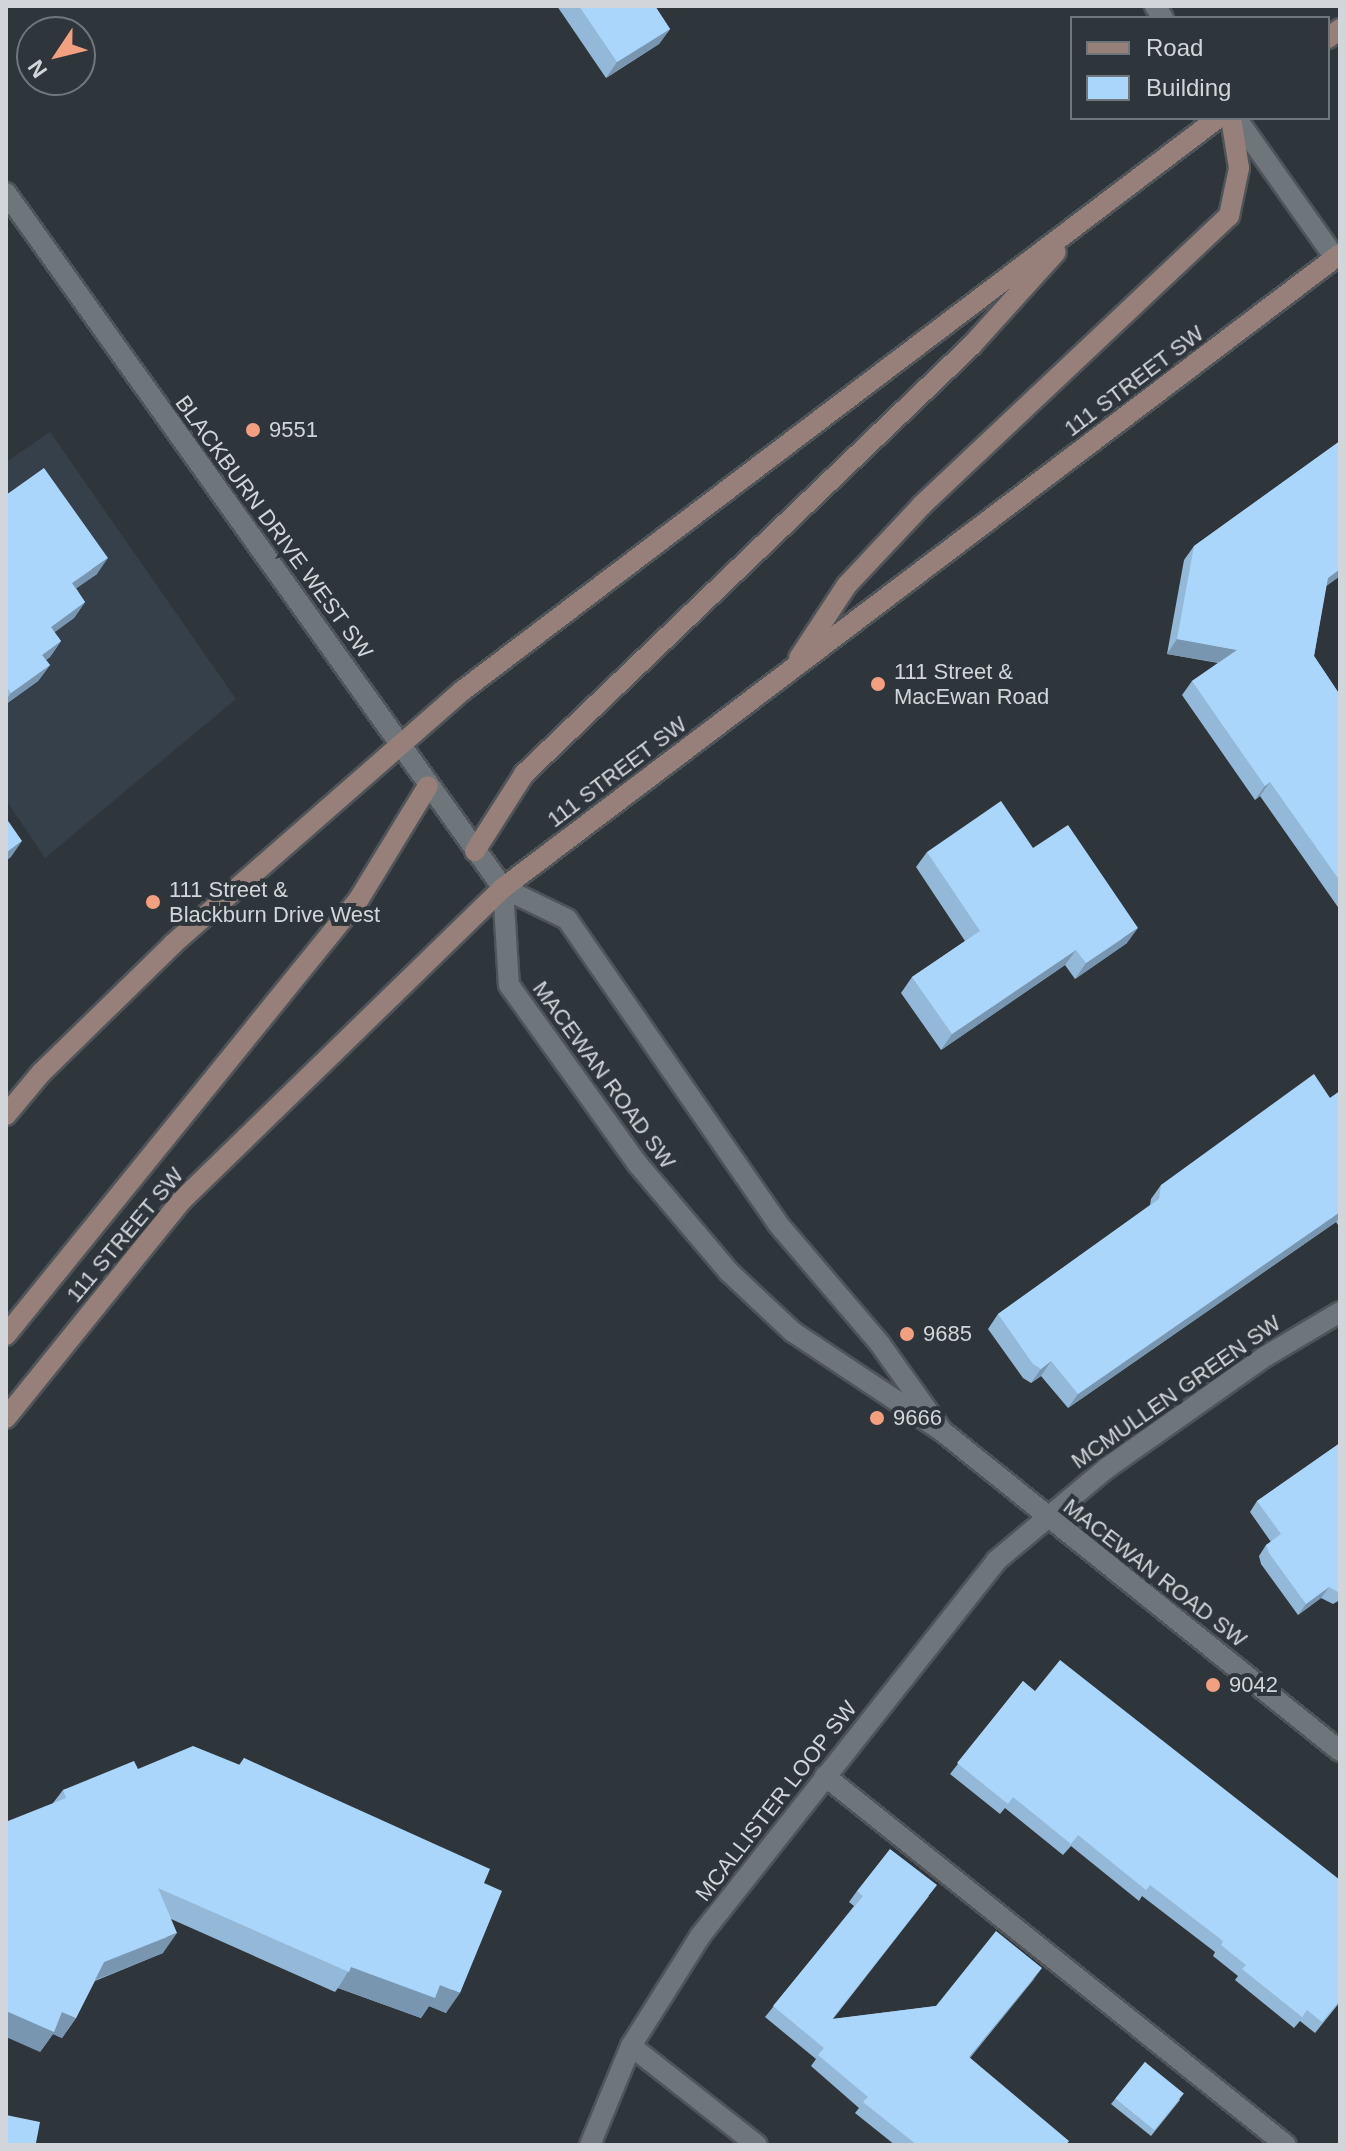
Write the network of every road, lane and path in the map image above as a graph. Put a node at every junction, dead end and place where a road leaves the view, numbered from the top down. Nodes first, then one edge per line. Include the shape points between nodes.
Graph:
1 (1215, 120) edge
2 (1233, 120) edge
3 (1235, 120) edge
4 (6, 193) edge
5 (1091, 213) junction
6 (1338, 256) edge
7 (790, 672) junction
8 (398, 743) junction
9 (428, 786) junction
10 (475, 851) junction
11 (503, 888) junction
12 (6, 1115) edge
13 (1340, 1312) edge
14 (6, 1335) edge
15 (6, 1418) edge
16 (942, 1431) junction
17 (1044, 1516) junction
18 (1340, 1751) edge
19 (825, 1776) junction
20 (631, 2046) junction
21 (590, 2145) edge
22 (757, 2145) edge
23 (1286, 2145) edge

1 - 5 main road
2 - 7 main road via 1239,168 1229,216 922,505 847,585
3 - 6 street
4 - 8 street, BLACKBURN DRIVE WEST SW
5 - 8 main road
5 - 10 main road via 972,345 524,774
6 - 7 main road, 111 STREET SW
7 - 11 main road, 111 STREET SW
8 - 9 street, BLACKBURN DRIVE WEST SW
8 - 12 main road via 173,944 41,1073
9 - 10 street, BLACKBURN DRIVE WEST SW
9 - 14 main road via 359,899
10 - 11 street, BLACKBURN DRIVE WEST SW
11 - 15 main road, 111 STREET SW via 181,1201
11 - 16 street, MACEWAN ROAD SW via 567,919 778,1224 880,1344
11 - 16 street, MACEWAN ROAD SW via 509,985 646,1174 729,1272 793,1332
13 - 17 street, MCMULLEN GREEN SW via 1266,1356
16 - 17 street, MACEWAN ROAD SW
17 - 18 street, MACEWAN ROAD SW
17 - 19 street, MCALLISTER LOOP SW via 996,1561
19 - 20 street, MCALLISTER LOOP SW via 701,1935
19 - 23 street
20 - 21 street, MCALLISTER LOOP SW
20 - 22 street

